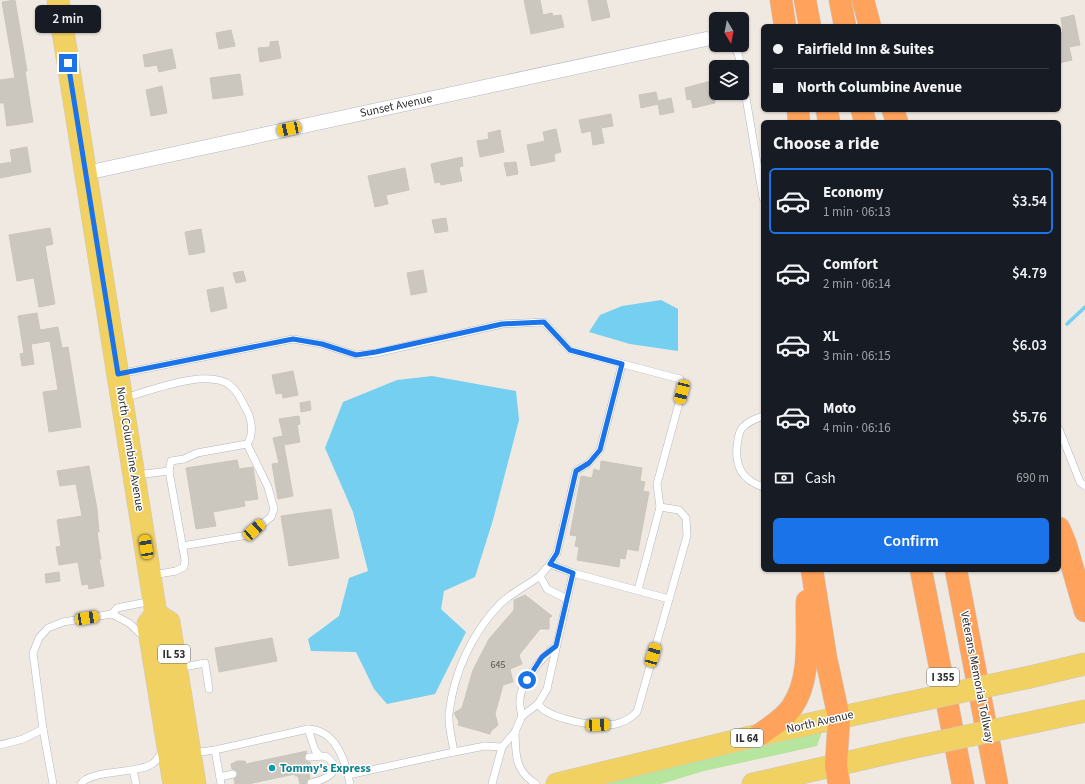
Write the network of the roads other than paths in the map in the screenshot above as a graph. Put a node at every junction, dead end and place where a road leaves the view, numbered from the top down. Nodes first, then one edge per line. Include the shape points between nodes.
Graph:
1 (58, 0) edge
2 (781, 0) edge
3 (804, 0) edge
4 (840, 0) edge
5 (863, 0) edge
6 (785, 24) edge
7 (810, 24) edge
8 (845, 24) edge
9 (869, 24) edge
10 (709, 39) edge
11 (746, 100) edge
12 (86, 173) junction
13 (761, 186) edge
14 (622, 364) junction
15 (118, 374) junction
16 (122, 398) junction
17 (761, 417) edge
18 (1061, 434) edge
19 (247, 444) junction
20 (169, 470) junction
21 (134, 476) junction
22 (761, 486) edge
23 (1085, 486) edge
24 (660, 507) junction
25 (1062, 536) edge
26 (182, 546) junction
27 (550, 564) junction
28 (808, 572) edge
29 (812, 572) edge
30 (921, 572) edge
31 (956, 572) edge
32 (573, 573) junction
33 (150, 576) junction
34 (540, 576) junction
35 (1085, 582) edge
36 (638, 590) junction
37 (567, 599) junction
38 (669, 599) junction
39 (155, 608) junction
40 (1085, 611) edge
41 (112, 614) junction
42 (151, 644) junction
43 (556, 646) junction
44 (1085, 664) edge
45 (176, 668) junction
46 (209, 689) dead end
47 (538, 704) junction
48 (1085, 711) edge
49 (522, 716) junction
50 (839, 718) junction
51 (43, 729) junction
52 (308, 729) junction
53 (515, 732) junction
54 (759, 736) junction
55 (167, 744) junction
56 (0, 745) edge
57 (502, 748) junction
58 (214, 750) junction
59 (454, 752) junction
60 (190, 753) junction
61 (319, 755) junction
62 (309, 757) dead end
63 (133, 770) junction
64 (233, 774) dead end
65 (348, 775) junction
66 (838, 775) edge
67 (220, 780) edge
68 (311, 783) dead end
69 (53, 784) edge
70 (81, 784) edge
71 (136, 784) edge
72 (174, 784) edge
73 (195, 784) edge
74 (350, 784) edge
75 (492, 784) edge
76 (536, 784) edge
77 (556, 784) edge
78 (753, 784) edge
79 (963, 784) edge
80 (997, 784) edge

1 - 12 main road, North Columbine Avenue
2 - 6 highway
3 - 7 highway
4 - 8 highway
5 - 9 highway
10 - 12 street, Sunset Avenue
11 - 13 lane
12 - 15 main road, North Columbine Avenue
14 - 15 lane via 570,350 544,322 502,324 356,355 322,344 293,339
14 - 24 lane via 680,379 682,392 657,484
14 - 27 lane via 600,450 589,463 576,471 557,553
15 - 16 main road, North Columbine Avenue
16 - 19 lane via 183,382 205,378 217,379 239,395 250,415 251,438
16 - 21 main road, North Columbine Avenue
17 - 22 lane via 741,429 736,455 743,474 751,482
18 - 23 lane via 1080,482
19 - 20 lane via 197,452 184,459 171,461
19 - 26 lane via 268,487 274,510 271,517 248,535
20 - 21 lane
20 - 26 lane
21 - 33 main road, North Columbine Avenue
24 - 36 lane
24 - 38 lane via 679,510 686,518 687,536
25 - 35 highway
25 - 40 highway
26 - 33 lane via 184,567
27 - 32 lane
27 - 34 lane
28 - 54 highway via 802,683 792,708
29 - 50 highway via 826,658
30 - 79 highway, I 355
31 - 80 highway, Veterans Memorial Tollway / I 355
32 - 36 lane
32 - 37 lane
33 - 39 main road, North Columbine Avenue
34 - 37 lane via 547,589
34 - 59 lane via 501,603 478,630 468,648 449,713
36 - 38 lane
37 - 43 lane
38 - 47 lane via 637,712 631,719 616,724 591,724 551,714 541,709
39 - 41 lane via 117,608
39 - 42 main road, IL 53 via 148,624
39 - 45 main road, IL 53 via 169,622
41 - 42 lane via 138,630
41 - 51 lane via 63,622 48,628 39,638 33,653
42 - 55 main road, IL 53
43 - 47 lane via 547,689
43 - 49 lane via 542,657 527,680 519,699
44 - 50 main road, North Avenue / IL 64, bridge
45 - 46 lane via 206,663
45 - 60 main road, IL 53
47 - 49 lane
48 - 66 main road, bridge via 906,749
49 - 53 lane
50 - 54 main road, North Avenue / IL 64
50 - 66 highway
51 - 56 lane via 23,739
51 - 69 lane
52 - 58 lane
52 - 61 lane via 314,750
52 - 65 lane via 319,730 331,739 344,758
53 - 57 lane
53 - 76 lane via 517,763 526,778
54 - 77 main road, North Avenue / IL 64
55 - 63 lane via 151,764
55 - 72 main road, IL 53
57 - 59 lane via 485,746
57 - 75 lane
58 - 60 lane
58 - 67 lane
59 - 65 lane
60 - 73 main road, IL 53
61 - 62 lane
61 - 68 lane via 332,762 333,771 331,776 324,780
63 - 70 lane via 89,777
63 - 71 lane
64 - 67 lane
65 - 74 lane
66 - 78 main road

